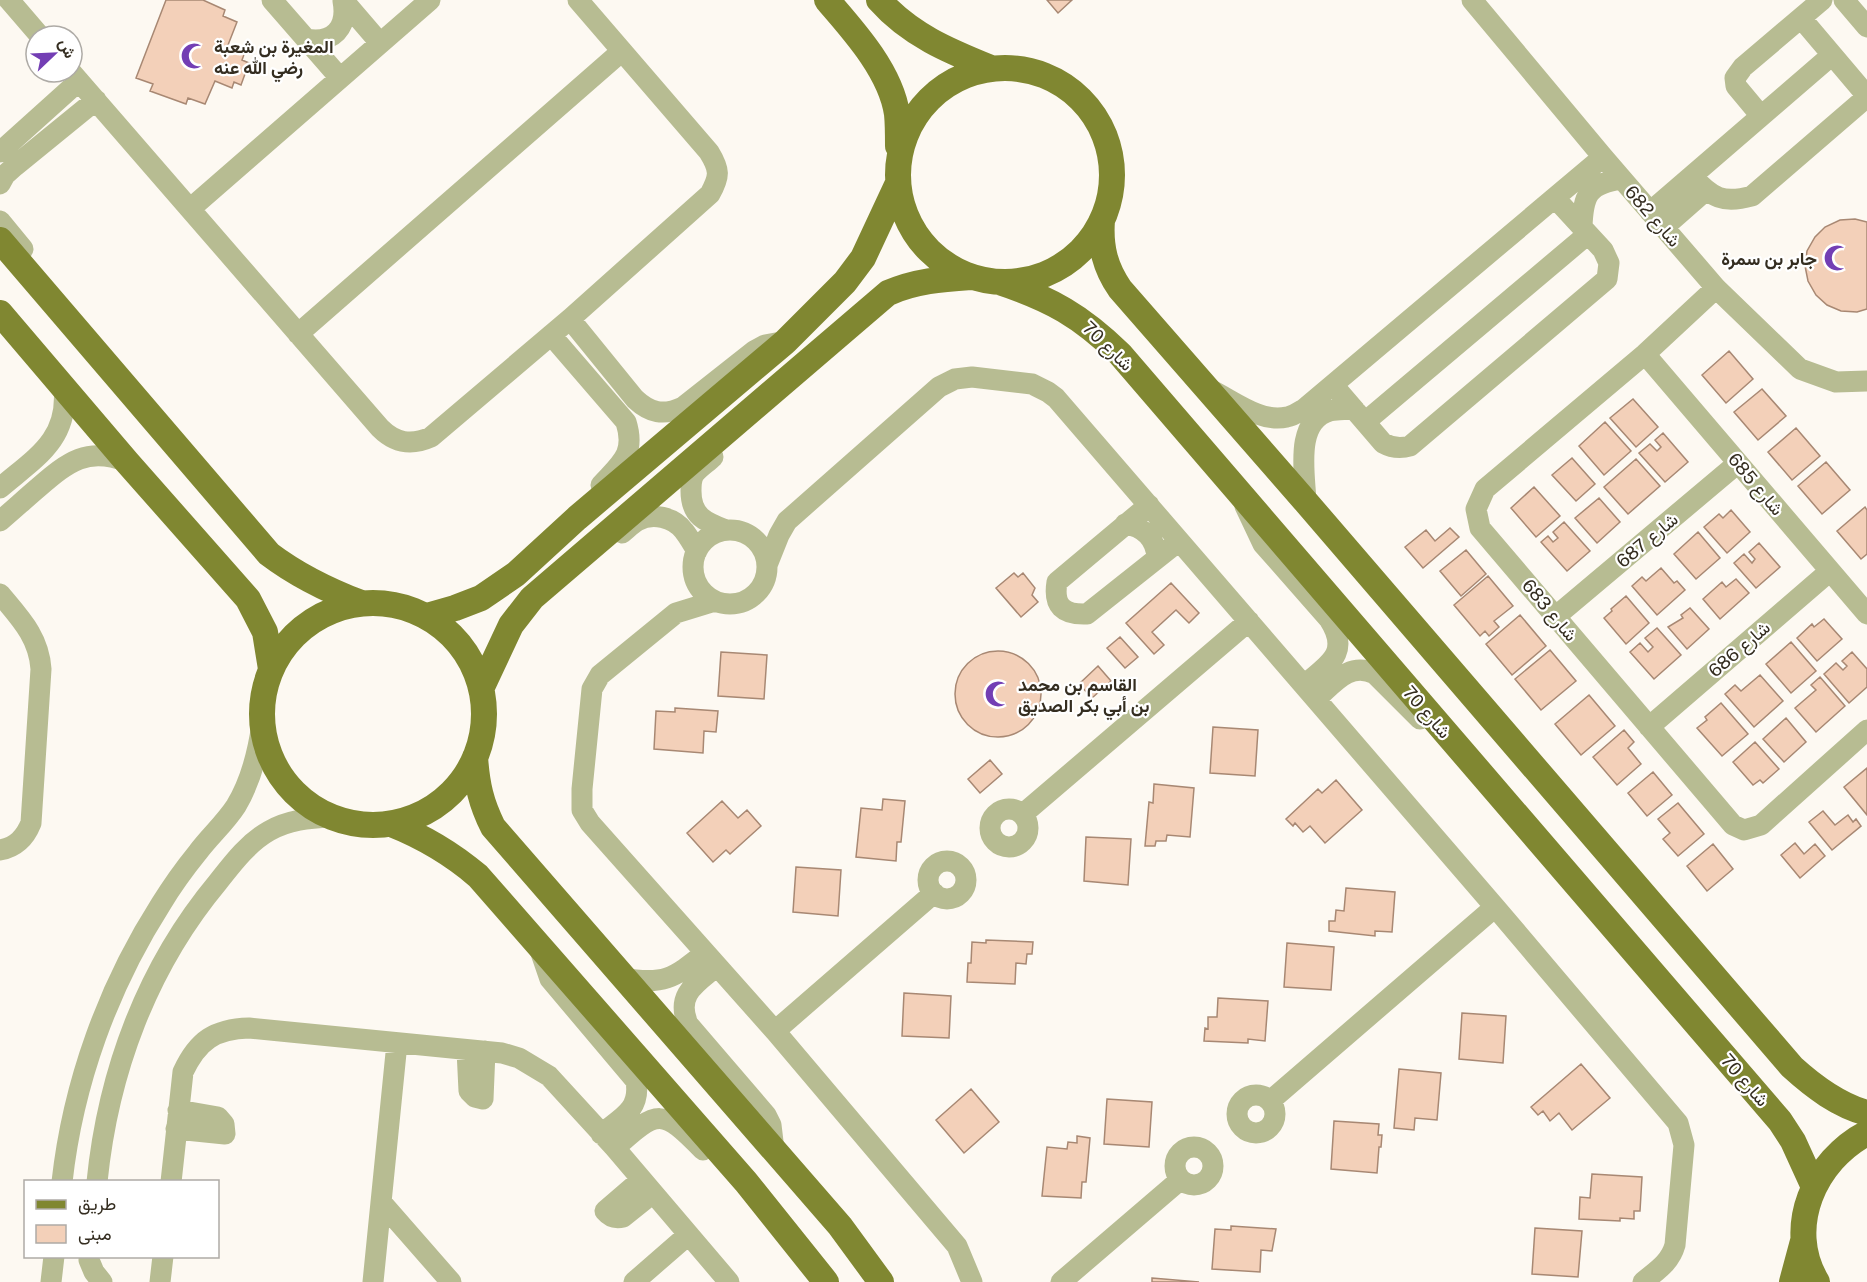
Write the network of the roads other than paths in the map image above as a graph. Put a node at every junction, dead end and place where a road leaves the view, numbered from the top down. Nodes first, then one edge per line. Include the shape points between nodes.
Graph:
1 (9, 0) edge
2 (272, 0) edge
3 (343, 0) edge
4 (430, 0) edge
5 (578, 0) edge
6 (827, 0) edge
7 (879, 0) edge
8 (1472, 0) edge
9 (1821, 0) edge
10 (1848, 2) edge
11 (1801, 18) junction
12 (30, 24) edge
13 (1867, 27) edge
14 (306, 39) junction
15 (380, 43) junction
16 (622, 51) junction
17 (1832, 55) junction
18 (991, 68) junction
19 (340, 78) junction
20 (68, 84) edge
21 (81, 84) edge
22 (1867, 96) edge
23 (96, 100) junction
24 (1761, 116) junction
25 (0, 152) edge
26 (1603, 157) junction
27 (899, 171) junction
28 (1621, 179) junction
29 (1699, 183) junction
30 (0, 184) edge
31 (1555, 198) junction
32 (190, 209) junction
33 (1102, 220) junction
34 (1657, 220) junction
35 (0, 221) edge
36 (1585, 231) junction
37 (0, 240) edge
38 (971, 277) junction
39 (999, 282) junction
40 (1716, 288) junction
41 (0, 313) edge
42 (570, 319) junction
43 (74, 327) junction
44 (298, 334) junction
45 (551, 335) junction
46 (785, 342) junction
47 (1645, 354) junction
48 (1867, 381) edge
49 (1205, 386) junction
50 (1334, 386) junction
51 (64, 388) junction
52 (1360, 416) junction
53 (744, 417) junction
54 (127, 462) junction
55 (1738, 463) junction
56 (0, 488) edge
57 (1239, 492) junction
58 (1306, 501) junction
59 (1149, 505) junction
60 (577, 518) junction
61 (0, 521) edge
62 (788, 521) junction
63 (1125, 524) junction
64 (736, 532) junction
65 (1179, 540) junction
66 (697, 551) junction
67 (1157, 558) junction
68 (570, 564) junction
69 (767, 565) junction
70 (1830, 571) junction
71 (694, 575) junction
72 (0, 594) edge
73 (715, 600) junction
74 (360, 603) junction
75 (676, 613) junction
76 (1867, 614) edge
77 (427, 616) junction
78 (1555, 617) junction
79 (1249, 621) junction
80 (271, 669) junction
81 (481, 689) junction
82 (1310, 692) junction
83 (262, 724) junction
84 (1649, 727) junction
85 (1867, 730) edge
86 (475, 757) junction
87 (1497, 792) junction
88 (1023, 814) dead end
89 (331, 817) junction
90 (391, 824) junction
91 (0, 850) edge
92 (934, 893) dead end
93 (1495, 907) junction
94 (539, 946) junction
95 (711, 959) junction
96 (622, 978) junction
97 (775, 1031) junction
98 (397, 1043) junction
99 (1270, 1101) dead end
100 (1867, 1113) edge
101 (1867, 1133) edge
102 (608, 1141) junction
103 (774, 1150) junction
104 (62, 1180) edge
105 (97, 1180) edge
106 (171, 1180) edge
107 (1180, 1180) dead end
108 (746, 1182) junction
109 (1814, 1186) junction
110 (381, 1202) junction
111 (688, 1235) junction
112 (1804, 1238) junction
113 (54, 1258) edge
114 (89, 1258) edge
115 (723, 1280) edge
116 (51, 1282) edge
117 (87, 1282) edge
118 (102, 1282) edge
119 (373, 1282) edge
120 (451, 1282) edge
121 (634, 1282) edge
122 (826, 1282) edge
123 (881, 1282) edge
124 (972, 1282) edge
125 (1061, 1282) edge
126 (1643, 1282) edge
127 (1791, 1282) edge
128 (1817, 1282) edge

1 - 12 street
2 - 14 street
3 - 14 street via 343,23 337,32 317,41
3 - 15 street
4 - 15 street
5 - 16 street
6 - 27 main road via 872,55 890,92 897,112
7 - 18 main road via 915,33
8 - 26 street, شارع 682
9 - 11 street
10 - 13 street
11 - 17 street
11 - 24 street via 1735,78 1736,86
14 - 19 street
15 - 19 street
16 - 42 street via 709,152 717,166 717,181 710,194
16 - 44 street
17 - 22 street
17 - 24 street
18 - 27 main road via 958,78 930,98 909,126
18 - 33 main road via 1023,69 1054,80 1091,112 1110,156 1111,189
19 - 32 street
20 - 25 street
21 - 23 street
22 - 29 street via 1752,196 1727,200
23 - 30 street via 15,166
23 - 32 street
24 - 29 street
26 - 28 street, شارع 682
26 - 31 street
27 - 38 main road via 905,214 921,241 944,263
27 - 46 main road via 863,258 845,282
28 - 34 street, شارع 682
28 - 36 street via 1600,183 1589,192 1584,200
29 - 34 street
31 - 36 street
31 - 50 street
32 - 44 street
33 - 39 main road via 1089,242 1071,260 1049,273
33 - 49 main road via 1102,249 1112,277
34 - 40 street, شارع 682
35 - 43 street via 73,307
36 - 52 street
36 - 52 street via 1609,263 1606,279 1410,446 1390,447 1383,443
37 - 43 main road
38 - 39 main road
38 - 53 main road via 925,281 888,293
39 - 57 main road, شارع 70 via 1033,293 1094,329
40 - 47 street, شارع 683
40 - 48 street, شارع 682 via 1800,369 1836,382
41 - 51 main road
42 - 45 street
42 - 46 street via 635,399 657,413 683,408 754,351
43 - 74 main road via 269,554 321,588
44 - 45 street via 388,436 409,443 430,437
45 - 60 street via 619,412 630,435 625,460 589,497
46 - 60 main road
47 - 55 street, شارع 685
47 - 78 street, شارع 683 via 1485,489 1476,509 1480,528
49 - 50 street via 1272,418 1288,417 1304,409
49 - 58 main road
50 - 52 street
51 - 54 main road
51 - 56 street via 64,416 52,441
52 - 58 street via 1329,411 1308,429 1304,456
53 - 64 street via 740,431 694,474 691,483 691,501 700,517
53 - 68 main road
54 - 61 street via 99,455 72,461
54 - 80 main road via 248,599 265,632
55 - 70 street, شارع 685
55 - 78 street, شارع 687
57 - 82 street via 1263,544 1337,632 1338,647 1332,661
57 - 87 main road, شارع 70
58 - 100 main road via 1792,1067 1835,1100
59 - 62 street via 1048,392 1032,384 972,376 939,387
59 - 63 street
59 - 65 street
60 - 77 main road via 516,574 481,598
62 - 64 street via 767,529
62 - 69 street
63 - 67 street via 1148,534
63 - 67 street via 1057,582 1055,595 1060,607 1072,615 1087,614
64 - 66 street via 708,537
64 - 69 street via 761,547
65 - 67 street
65 - 79 street
66 - 68 street via 676,523 656,516 636,521 596,558
66 - 71 street
68 - 81 main road via 532,598 512,625
69 - 73 street via 762,586 755,594 736,603
70 - 76 street, شارع 685
70 - 84 street, شارع 686
71 - 73 street via 699,586
71 - 75 street
72 - 91 street via 33,635 41,669 31,823 22,839
73 - 75 street
74 - 77 main road via 395,605
74 - 80 main road via 324,613 307,624 292,636
75 - 95 street via 600,675 592,689 582,810 590,824
77 - 81 main road via 467,654
78 - 84 street, شارع 683
79 - 82 street
79 - 88 street
80 - 83 main road via 263,696
81 - 86 main road via 482,735
82 - 87 street via 1345,672 1357,669 1375,674 1466,767
82 - 93 street
83 - 89 main road via 273,763 283,780 313,808
83 - 104 street via 255,762 236,806 161,904 114,991 80,1085
84 - 85 street, شارع 683 via 1733,825 1744,830 1761,825
86 - 90 main road via 461,782 442,802
86 - 96 main road via 482,806 493,827
87 - 109 main road, شارع 70 via 1780,1121
89 - 90 main road via 360,825
89 - 105 street via 289,822 253,842 187,923 160,968 130,1033 107,1113
90 - 94 main road via 459,859
92 - 97 street
93 - 99 street
93 - 126 street via 1682,1132 1675,1245 1669,1259
94 - 102 street via 550,979 636,1081 635,1104
94 - 108 main road
95 - 96 street via 656,981
95 - 97 street
95 - 103 street via 685,997 684,1014 688,1024 766,1115
96 - 103 main road
97 - 124 street via 957,1245
98 - 102 street via 519,1058 549,1076
98 - 106 street via 249,1028 232,1028 216,1034 190,1056 183,1072
98 - 110 street
101 - 109 main road via 1837,1153
102 - 108 street via 649,1120 670,1120 724,1171
102 - 111 street
103 - 123 main road via 840,1226
107 - 125 street
108 - 122 main road
109 - 112 main road
110 - 119 street
110 - 120 street
111 - 115 street
111 - 121 street
112 - 127 main road
112 - 128 main road
113 - 116 street
114 - 117 street
114 - 118 street

